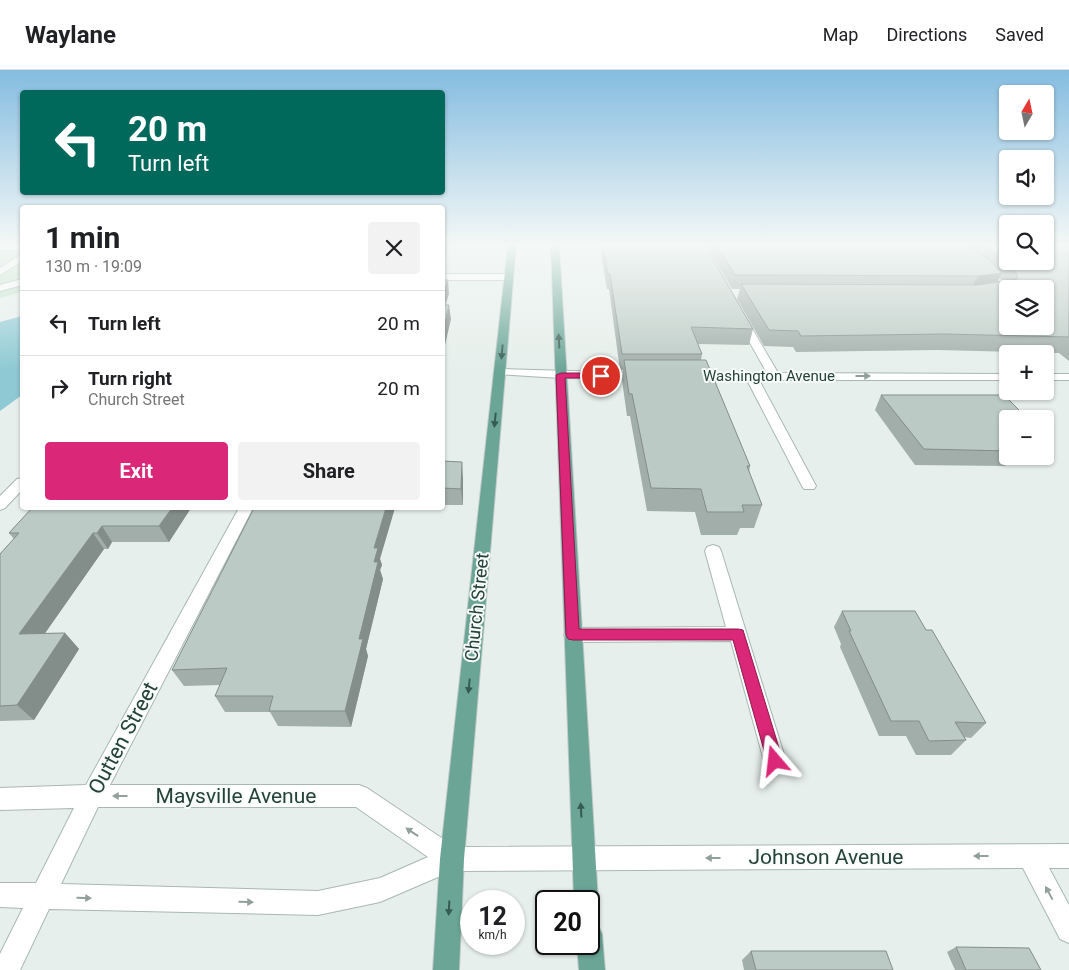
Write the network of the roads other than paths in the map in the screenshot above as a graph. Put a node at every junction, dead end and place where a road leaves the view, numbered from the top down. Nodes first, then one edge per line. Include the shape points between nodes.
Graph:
1 (508, 287) edge
2 (557, 287) edge
3 (736, 310) edge
4 (500, 372) junction
5 (561, 375) junction
6 (657, 376) edge
7 (686, 376) edge
8 (751, 376) junction
9 (774, 376) junction
10 (999, 377) edge
11 (1054, 377) edge
12 (1069, 377) edge
13 (20, 484) edge
14 (809, 486) dead end
15 (0, 505) edge
16 (245, 510) edge
17 (713, 551) dead end
18 (738, 634) junction
19 (573, 635) junction
20 (775, 761) dead end
21 (92, 796) junction
22 (0, 799) edge
23 (1029, 856) junction
24 (1069, 856) edge
25 (452, 859) junction
26 (583, 859) junction
27 (585, 890) edge
28 (0, 895) edge
29 (43, 897) junction
30 (1069, 930) edge
31 (591, 955) edge
32 (6, 970) edge
33 (446, 970) edge
34 (592, 970) edge

1 -> 4 main road, Church Street
5 -> 2 main road
3 - 9 street
4 - 5 street
4 -> 25 main road, Church Street
5 - 6 street
5 - 19 main road
7 - 8 street, Washington Avenue
8 - 9 street, Washington Avenue
8 - 14 street
9 -> 10 street, Washington Avenue
11 - 12 street
13 - 15 street
16 - 21 street, Outten Street
17 - 18 street
18 - 19 street
18 - 20 street
26 -> 19 main road
21 - 22 street, Maysville Avenue
25 -> 21 street, Maysville Avenue via 358,796
21 - 29 street, Outten Street
23 - 24 street, Johnson Avenue
23 -> 26 street, Johnson Avenue
30 -> 23 street
25 - 26 street
29 -> 25 street via 318,903 380,890
25 -> 33 main road, Church Street
26 - 27 main road
28 - 29 street
29 - 32 street, Outten Street
31 - 34 main road

